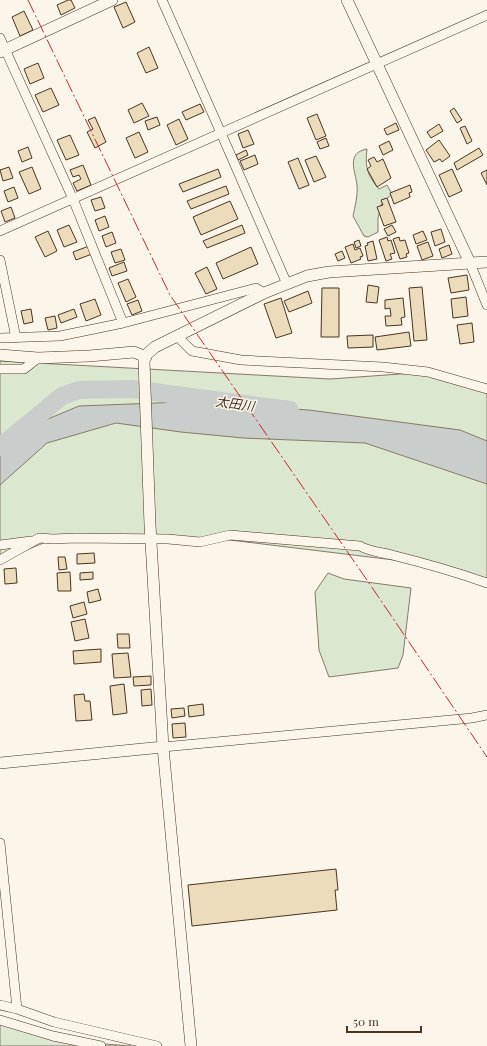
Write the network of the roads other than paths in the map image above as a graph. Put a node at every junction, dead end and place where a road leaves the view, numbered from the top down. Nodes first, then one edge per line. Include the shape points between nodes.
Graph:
1 (112, 0) edge
2 (162, 0) edge
3 (347, 0) edge
4 (487, 15) edge
5 (0, 38) edge
6 (2, 51) edge
7 (376, 64) junction
8 (221, 133) junction
9 (73, 199) junction
10 (0, 231) edge
11 (0, 260) edge
12 (487, 262) edge
13 (470, 263) junction
14 (287, 284) junction
15 (264, 293) junction
16 (487, 305) edge
17 (123, 323) junction
18 (177, 336) junction
19 (0, 338) edge
20 (16, 338) junction
21 (0, 355) edge
22 (38, 358) junction
23 (145, 359) junction
24 (0, 369) edge
25 (487, 389) edge
26 (34, 540) junction
27 (152, 540) junction
28 (0, 544) edge
29 (0, 560) edge
30 (487, 583) edge
31 (487, 714) edge
32 (163, 747) junction
33 (0, 763) edge
34 (0, 843) edge
35 (0, 1006) edge
36 (17, 1009) junction
37 (0, 1020) edge
38 (101, 1046) edge
39 (157, 1046) edge
40 (191, 1046) edge

1 - 6 street
2 - 8 street
3 - 7 street
4 - 7 street
5 - 6 street
6 - 9 street
7 - 8 street
7 - 13 street
8 - 9 street
8 - 14 street
9 - 10 street
9 - 17 street
11 - 20 street
12 - 13 street
13 - 14 street via 329,272 307,276
13 - 16 street
14 - 15 street
15 - 17 street via 256,288
15 - 18 street
17 - 20 street via 60,336
18 - 23 street via 155,347
18 - 25 street via 192,351 241,360 383,367 428,372
19 - 20 street
21 - 22 street
22 - 23 street via 134,352
22 - 24 street via 24,369
23 - 27 street
26 - 27 street
26 - 28 street
26 - 29 street
27 - 30 street via 200,542 230,535 360,546 366,550 464,574
27 - 32 street
31 - 32 street via 472,718
32 - 33 street
32 - 40 street
34 - 36 street
35 - 36 street
36 - 39 street via 54,1022
37 - 38 street via 53,1036

